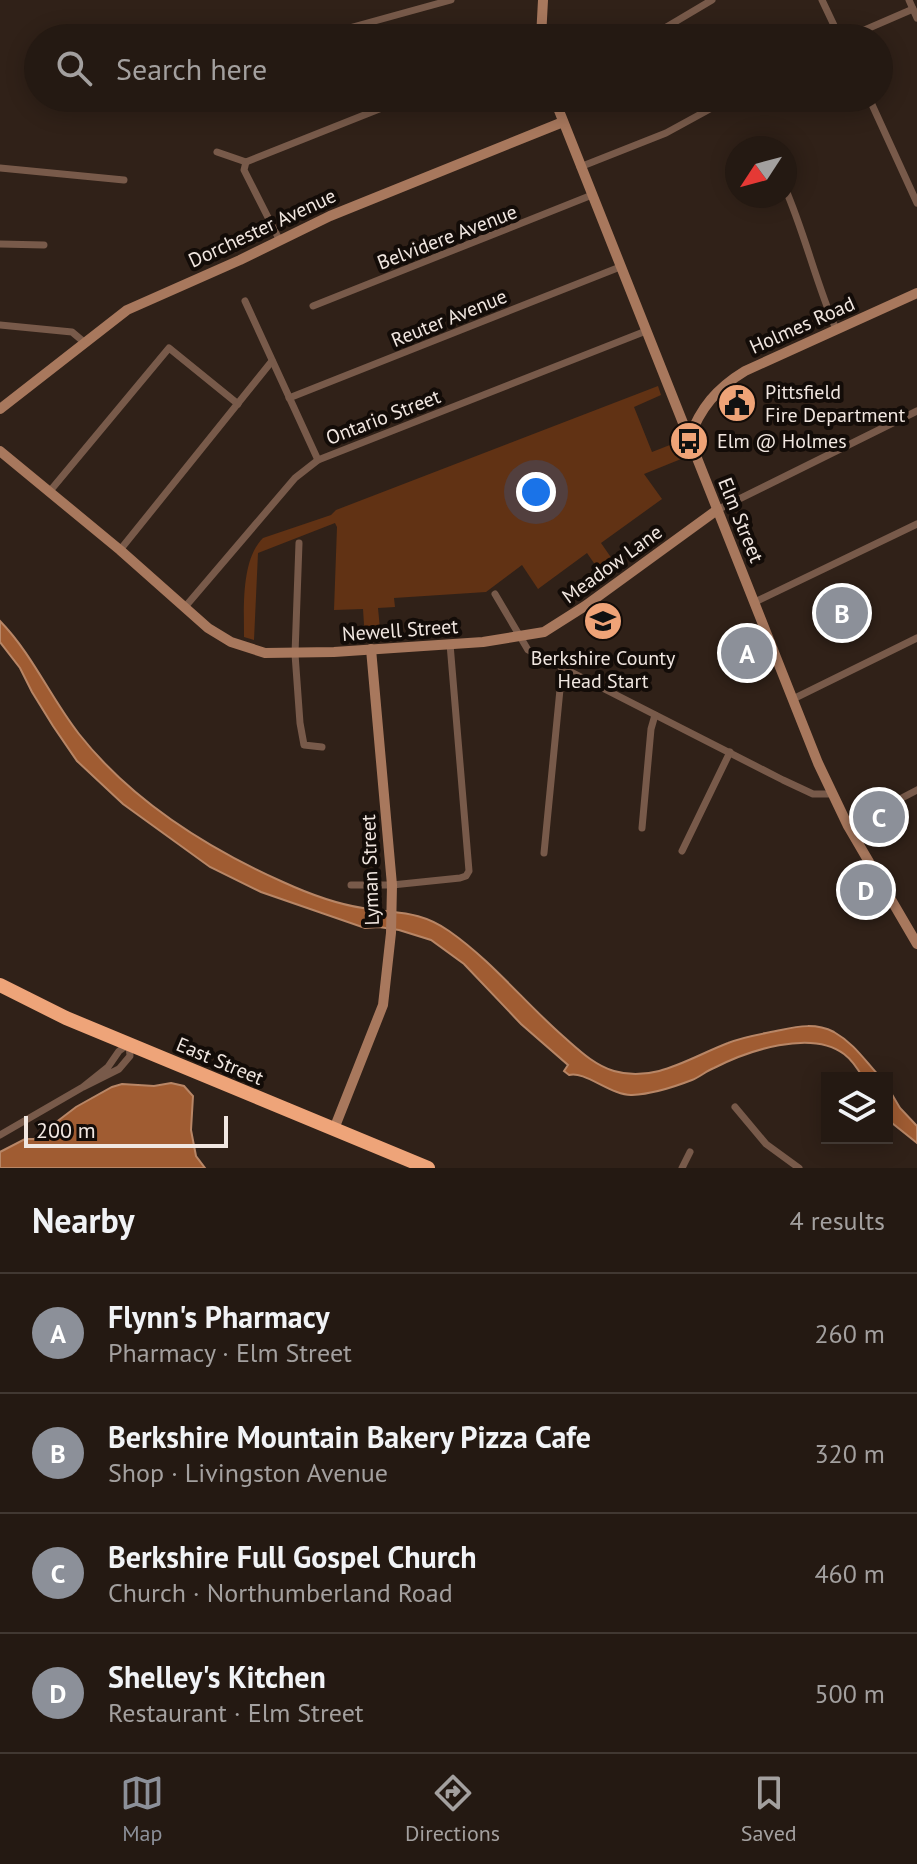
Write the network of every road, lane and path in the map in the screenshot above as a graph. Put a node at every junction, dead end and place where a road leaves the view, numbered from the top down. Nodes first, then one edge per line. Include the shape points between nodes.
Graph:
1 (451, 0) edge
2 (543, 0) edge
3 (712, 0) edge
4 (822, 0) edge
5 (909, 0) edge
6 (913, 9) junction
7 (917, 18) edge
8 (364, 24) edge
9 (542, 24) edge
10 (672, 24) edge
11 (835, 24) edge
12 (877, 24) edge
13 (372, 112) edge
14 (559, 112) edge
15 (704, 112) edge
16 (875, 112) edge
17 (563, 122) junction
18 (217, 152) dead end
19 (246, 162) junction
20 (580, 167) junction
21 (0, 168) edge
22 (124, 180) dead end
23 (592, 195) junction
24 (917, 203) edge
25 (794, 208) edge
26 (280, 241) junction
27 (0, 244) edge
28 (44, 245) dead end
29 (620, 267) junction
30 (917, 293) edge
31 (245, 301) dead end
32 (313, 306) dead end
33 (0, 325) edge
34 (836, 329) junction
35 (646, 331) junction
36 (84, 342) junction
37 (272, 361) junction
38 (289, 398) junction
39 (709, 400) junction
40 (238, 404) junction
41 (677, 407) junction
42 (0, 409) edge
43 (917, 411) edge
44 (689, 439) junction
45 (0, 451) edge
46 (318, 460) junction
47 (50, 491) junction
48 (717, 510) junction
49 (917, 524) edge
50 (299, 543) dead end
51 (120, 550) junction
52 (495, 594) dead end
53 (755, 602) junction
54 (185, 607) junction
55 (522, 637) junction
56 (917, 638) edge
57 (450, 644) junction
58 (371, 649) junction
59 (295, 654) junction
60 (562, 669) junction
61 (793, 699) junction
62 (655, 715) junction
63 (322, 747) dead end
64 (730, 752) junction
65 (917, 790) edge
66 (831, 794) junction
67 (848, 826) junction
68 (642, 828) dead end
69 (682, 851) dead end
70 (544, 853) dead end
71 (351, 885) dead end
72 (392, 885) junction
73 (917, 943) edge
74 (0, 985) edge
75 (129, 1044) junction
76 (735, 1107) dead end
77 (334, 1129) junction
78 (0, 1135) edge
79 (690, 1152) dead end
80 (428, 1168) edge
81 (682, 1168) edge
82 (799, 1168) edge

1 - 8 street
2 - 9 street
3 - 10 street
4 - 11 street
5 - 6 street
6 - 7 street
6 - 12 street
13 - 19 street
14 - 17 street, Elm Street
15 - 20 street
16 - 24 street
17 - 20 street, Elm Street
17 - 26 street, Dorchester Avenue
18 - 19 street
19 - 26 street via 244,170
20 - 23 street, Elm Street
21 - 22 street
23 - 29 street, Elm Street
23 - 32 street, Belvidere Avenue
25 - 34 street
26 - 36 street, Dorchester Avenue via 127,310
27 - 28 street
29 - 35 street, Elm Street
29 - 38 street, Reuter Avenue
30 - 34 street, Holmes Road
31 - 37 street
33 - 36 street via 72,332
34 - 39 street, Holmes Road via 745,371
35 - 41 street, Elm Street
35 - 46 street, Ontario Street
36 - 42 street, Dorchester Avenue
37 - 38 street
37 - 40 street
38 - 46 street
39 - 41 street, Holmes Road via 695,410
39 - 44 street, Holmes Road
40 - 47 street via 169,348
40 - 51 street
41 - 44 street, Elm Street
43 - 48 street
44 - 48 street, Elm Street
45 - 47 street, Newell Street
46 - 54 street, Ontario Street via 295,478
47 - 51 street, Newell Street
48 - 53 street, Elm Street
48 - 55 street, Meadow Lane via 560,624
49 - 53 street
50 - 59 street
51 - 54 street, Newell Street
52 - 55 street
53 - 61 street, Elm Street
54 - 59 street, Newell Street via 240,646
55 - 57 street, Newell Street
55 - 60 street via 528,650
56 - 61 street
57 - 58 street, Newell Street
57 - 72 street via 469,871 466,876
58 - 59 street, Newell Street
58 - 72 street, Lyman Street
59 - 63 street via 302,740 308,747
60 - 62 street
60 - 70 street
61 - 66 street, Elm Street
62 - 64 street
62 - 68 street
64 - 66 street via 813,794
64 - 69 street
65 - 67 street
66 - 67 street, Elm Street
67 - 73 street, Elm Street
71 - 72 street
72 - 77 street, Lyman Street via 383,1005
74 - 75 highway, East Street
75 - 77 highway, East Street
75 - 78 street via 130,1056 123,1066
76 - 82 street via 766,1144
77 - 80 highway, East Street
79 - 81 street

